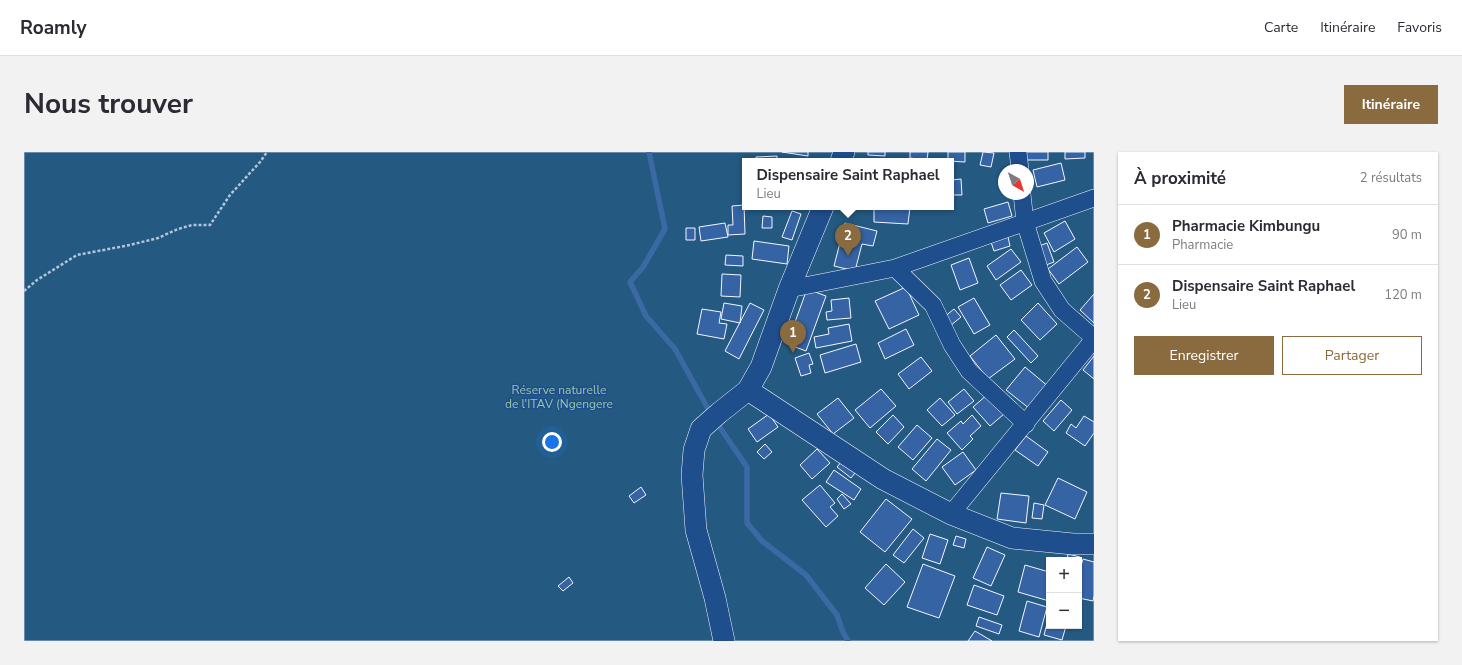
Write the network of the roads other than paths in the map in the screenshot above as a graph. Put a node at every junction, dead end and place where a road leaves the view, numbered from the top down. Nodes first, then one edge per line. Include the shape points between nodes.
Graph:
1 (1018, 152) edge
2 (1019, 164) edge
3 (1094, 198) edge
4 (1023, 200) edge
5 (822, 210) edge
6 (1025, 222) junction
7 (895, 268) junction
8 (789, 289) junction
9 (1094, 338) edge
10 (748, 390) junction
11 (1026, 424) junction
12 (951, 514) junction
13 (1094, 544) edge
14 (724, 641) edge

1 - 2 street
3 - 6 street
4 - 6 street
5 - 8 street
6 - 7 street
6 - 9 street via 1043,281 1062,310
7 - 8 street
7 - 11 street via 933,305 952,345 969,371
8 - 10 street via 761,366
9 - 11 street
10 - 12 street via 883,478
10 - 14 street via 701,429 694,450 692,475 696,530
11 - 12 street
12 - 13 street via 1012,538

